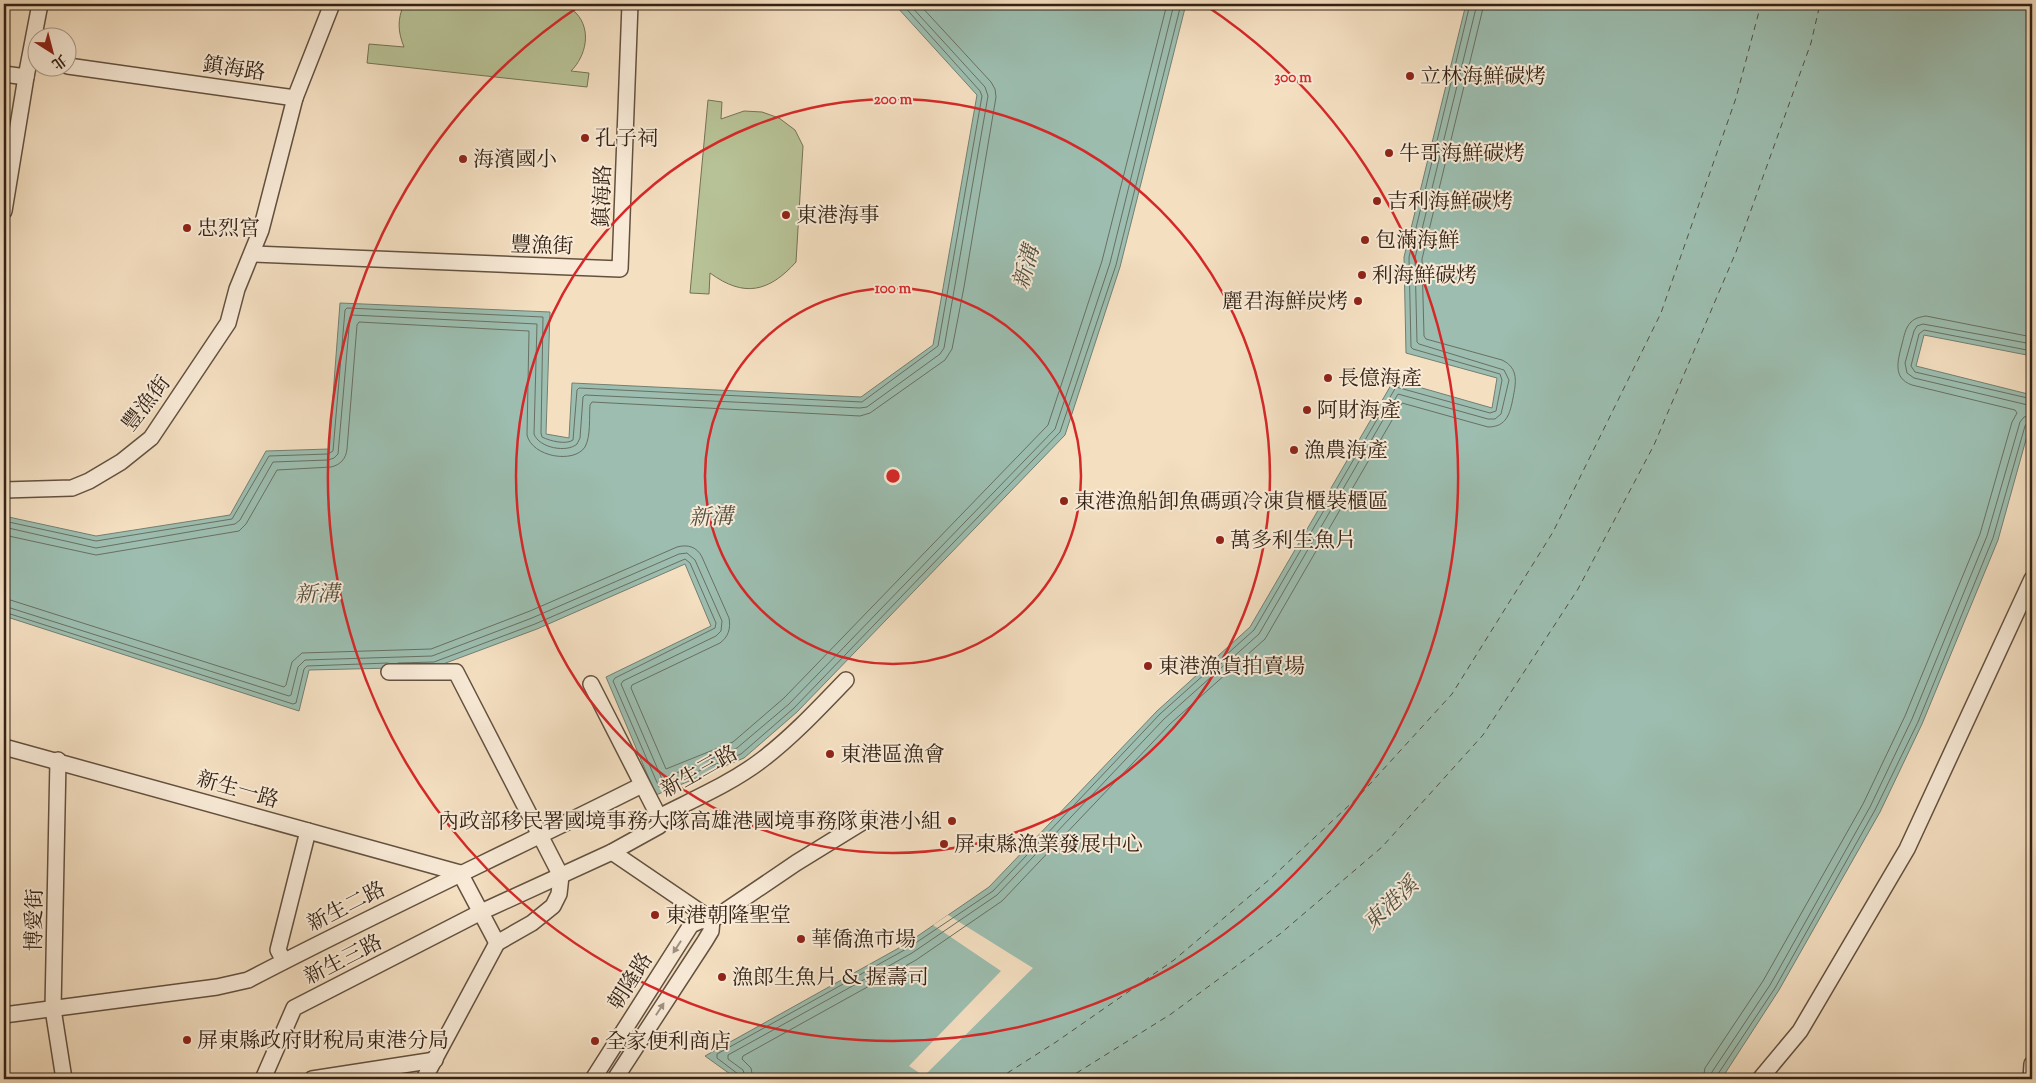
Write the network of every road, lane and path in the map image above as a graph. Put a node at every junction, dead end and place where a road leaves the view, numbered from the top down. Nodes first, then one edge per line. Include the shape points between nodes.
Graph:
1 (40, 4) edge
2 (332, 4) edge
3 (630, 4) edge
4 (37, 28) edge
5 (78, 67) edge
6 (28, 73) edge
7 (4, 74) edge
8 (26, 77) junction
9 (295, 98) junction
10 (4, 210) edge
11 (252, 254) junction
12 (620, 269) joint
13 (4, 490) edge
14 (2032, 579) edge
15 (389, 672) dead end
16 (846, 680) dead end
17 (591, 684) dead end
18 (4, 747) edge
19 (58, 760) junction
20 (642, 785) junction
21 (659, 817) junction
22 (869, 818) dead end
23 (308, 832) junction
24 (541, 836) junction
25 (612, 852) junction
26 (460, 872) junction
27 (562, 876) junction
28 (481, 912) junction
29 (712, 920) junction
30 (497, 943) junction
31 (284, 961) junction
32 (53, 1009) junction
33 (4, 1015) edge
34 (435, 1060) junction
35 (2032, 1064) edge
36 (64, 1079) edge
37 (263, 1079) edge
38 (312, 1079) edge
39 (424, 1079) edge
40 (593, 1079) edge
41 (615, 1079) edge
42 (1760, 1079) edge
43 (2031, 1079) edge

1 - 4 street
2 - 9 street
3 - 12 street, 鎮海路
5 - 9 street, 鎮海路
6 - 8 street
7 - 8 street
8 - 10 street
9 - 11 street, 豐漁街
11 - 12 street, 豐漁街
11 - 13 street, 豐漁街 via 237,289 228,324 151,438 121,462 72,488
14 - 42 street via 1907,849 1800,1031
15 - 24 street via 456,672
16 - 21 street, 新生三路 via 763,759 735,778
17 - 20 street
18 - 19 street, 新生一路
19 - 23 street, 新生一路
19 - 32 street, 博愛街
20 - 21 street
20 - 24 street, 新生二路
21 - 25 street, 新生三路 via 659,826
22 - 29 street, 朝隆路
23 - 26 street, 新生一路
23 - 31 street via 278,950
24 - 26 street, 新生二路
24 - 27 street
25 - 27 street, 新生三路
25 - 29 street
26 - 28 street
26 - 31 street, 新生二路
27 - 28 street, 新生三路
27 - 30 street via 553,906 532,923
28 - 30 street
28 - 37 street, 新生三路 via 294,1008
29 -> 40 street, 朝隆路 via 691,925
41 -> 29 street, 朝隆路 via 705,941 711,931
30 - 34 street
31 - 32 street, 新生二路 via 248,980 217,987
32 - 33 street, 新生二路
32 - 36 street, 博愛街
34 - 38 street
34 - 39 street
35 - 43 street

